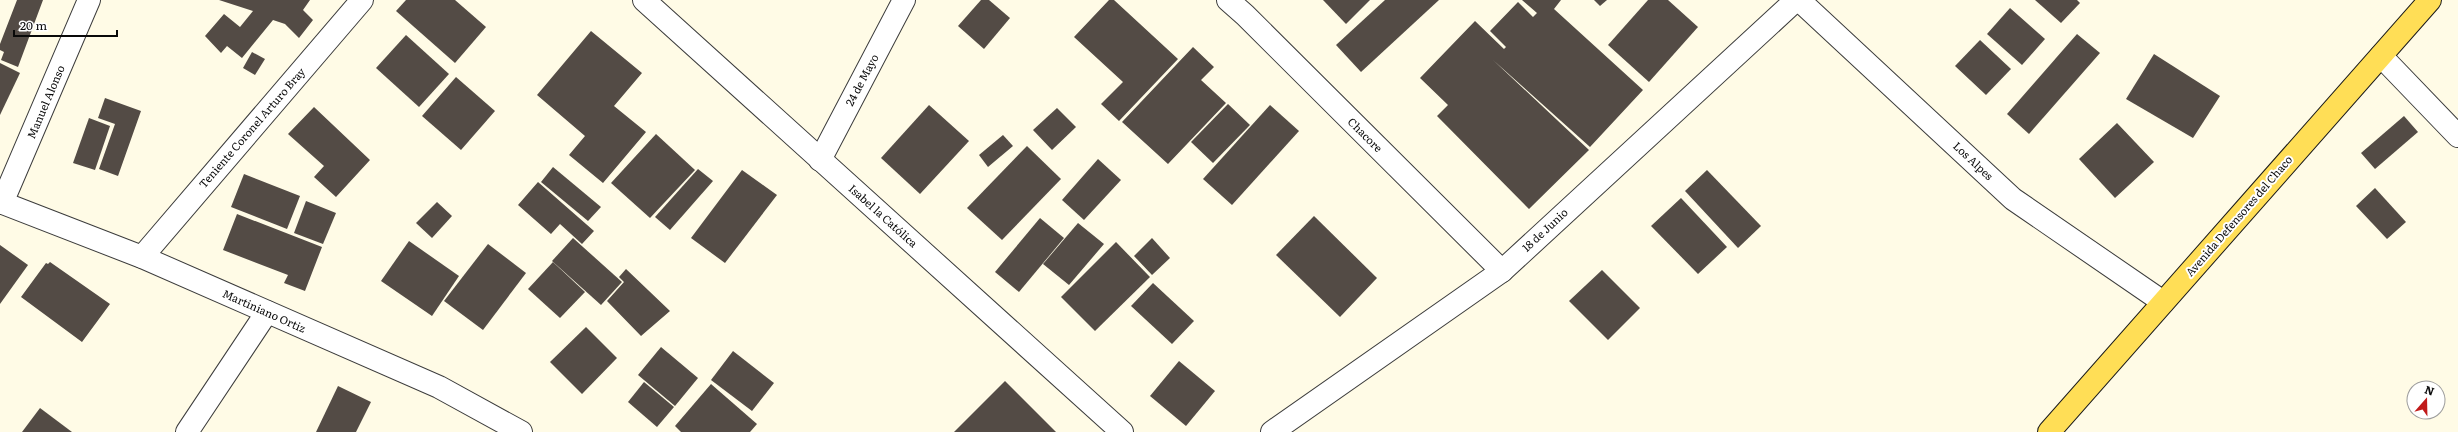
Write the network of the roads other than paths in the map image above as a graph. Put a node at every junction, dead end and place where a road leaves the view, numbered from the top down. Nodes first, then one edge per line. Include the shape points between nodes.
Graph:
1 (89, 0) edge
2 (362, 0) edge
3 (644, 0) edge
4 (904, 0) edge
5 (1228, 0) edge
6 (1797, 0) edge
7 (2430, 0) edge
8 (2381, 56) junction
9 (2458, 136) edge
10 (820, 160) junction
11 (1, 203) edge
12 (142, 257) junction
13 (1502, 271) junction
14 (2164, 302) junction
15 (267, 312) junction
16 (187, 432) edge
17 (521, 432) edge
18 (1122, 432) edge
19 (1272, 432) edge
20 (2049, 432) edge

1 - 11 street, Manuel Alonso
2 - 12 street, Teniente Coronel Arturo Bray
3 - 10 street, Isabel la Católica
4 - 10 street, 24 de Mayo
5 - 13 street, Chacore
6 - 13 street, 18 de Junio
6 - 14 street, Los Alpes via 2014,199
7 - 8 main road, Avenida Defensores del Chaco
8 - 9 street
8 - 14 main road, Avenida Defensores del Chaco
10 - 18 street, Isabel la Católica
11 - 12 street, Martiniano Ortiz
12 - 15 street, Martiniano Ortiz
13 - 19 street, 18 de Junio
14 - 20 main road, Avenida Defensores del Chaco
15 - 16 street
15 - 17 street, Martiniano Ortiz via 439,387

